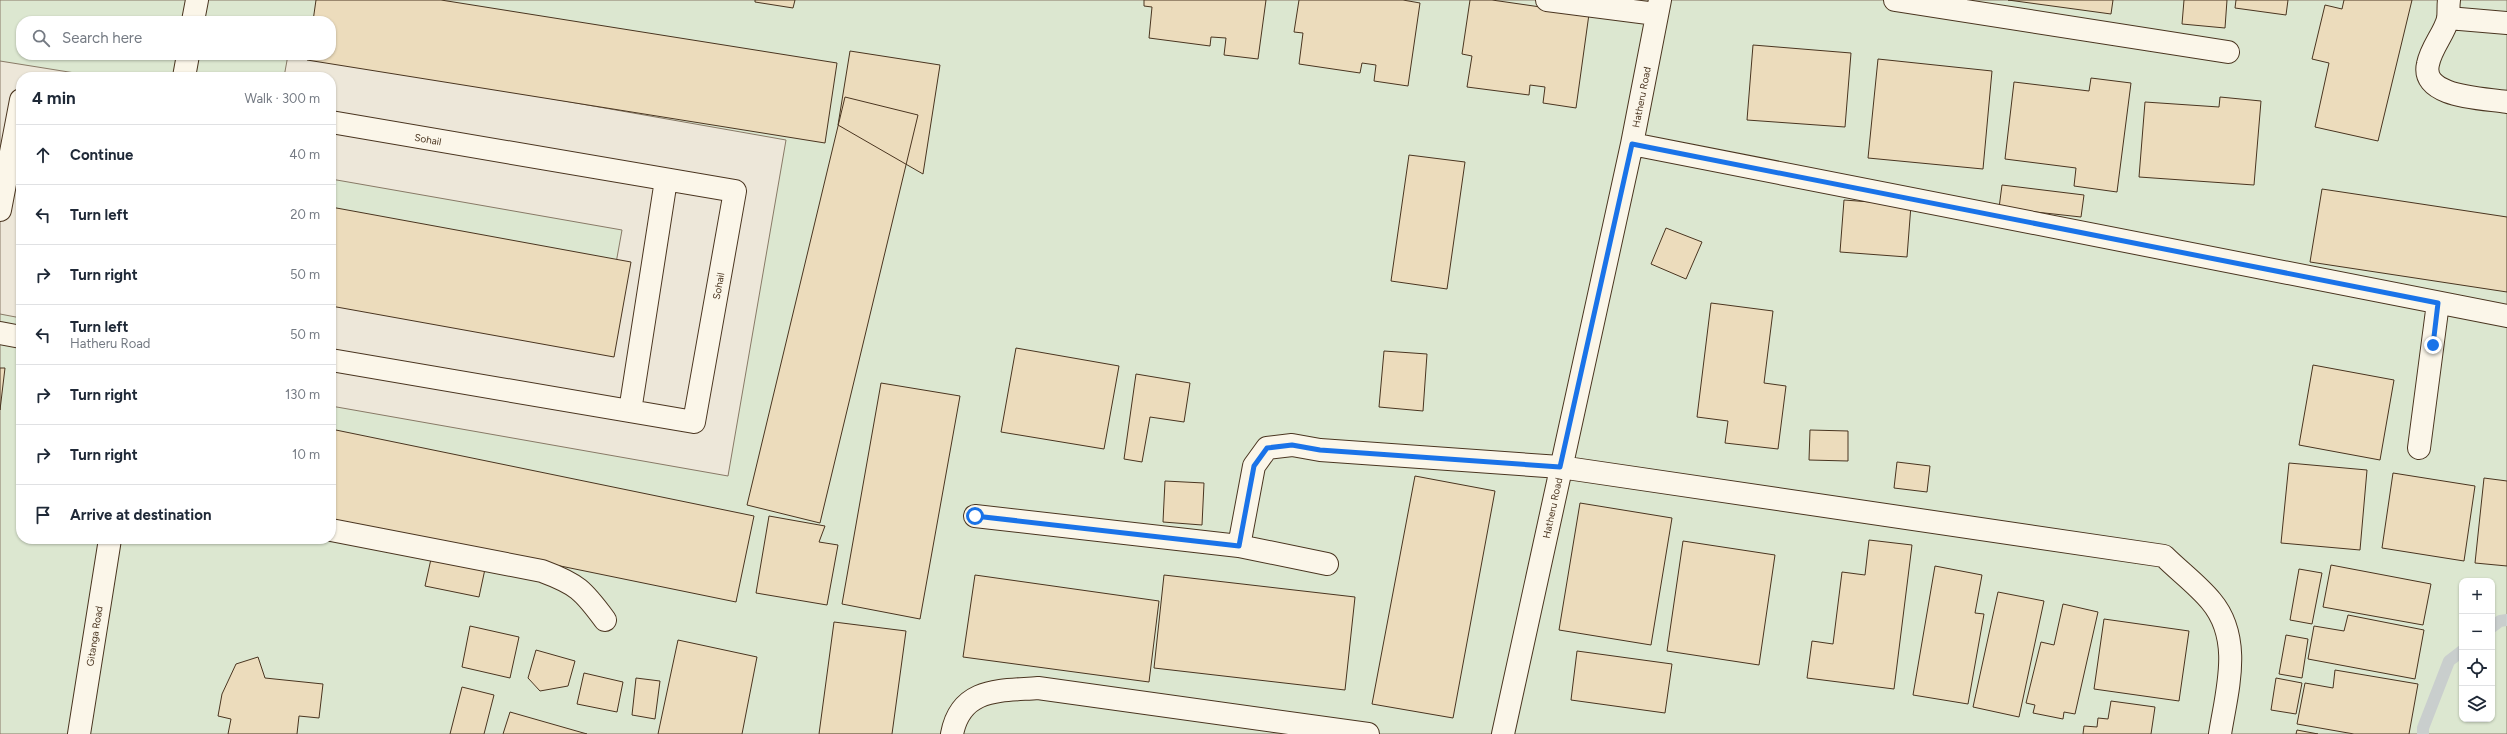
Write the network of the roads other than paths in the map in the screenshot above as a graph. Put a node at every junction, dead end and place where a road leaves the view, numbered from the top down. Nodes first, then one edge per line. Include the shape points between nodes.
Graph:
1 (197, 0) edge
2 (1547, 0) edge
3 (1895, 0) edge
4 (1658, 7) edge
5 (2449, 9) edge
6 (194, 16) edge
7 (2507, 23) edge
8 (2228, 52) dead end
9 (187, 60) edge
10 (185, 72) edge
11 (2507, 102) edge
12 (336, 123) edge
13 (16, 126) edge
14 (1632, 144) junction
15 (666, 180) junction
16 (0, 210) edge
17 (2438, 303) junction
18 (2507, 316) edge
19 (0, 334) edge
20 (16, 336) edge
21 (336, 361) edge
22 (630, 411) junction
23 (2418, 448) dead end
24 (1560, 467) junction
25 (975, 516) dead end
26 (336, 531) edge
27 (109, 544) edge
28 (1239, 546) junction
29 (1327, 564) dead end
30 (605, 620) dead end
31 (79, 734) edge
32 (952, 734) edge
33 (1368, 734) edge
34 (1503, 734) edge
35 (2220, 734) edge

1 - 6 street
2 - 4 street
3 - 8 street
4 - 14 street, Hatheru Road
5 - 7 street
5 - 11 street via 2428,64 2429,79 2434,86 2447,92
9 - 10 street
12 - 15 street, Sohail
13 - 16 street
14 - 17 street
14 - 24 street, Hatheru Road
15 - 22 street
15 - 22 street, Sohail via 735,191 694,422
17 - 18 street
17 - 23 street
19 - 20 street
21 - 22 street, Sohail
24 - 28 street via 1320,450 1292,445 1267,448 1254,466
24 - 34 street, Hatheru Road
24 - 35 street via 2164,556 2211,601 2225,623 2232,660
25 - 28 street
26 - 30 street via 542,572 569,581 585,593
27 - 31 street, Gitanga Road
28 - 29 street
32 - 33 street via 955,718 974,697 997,691 1038,688

